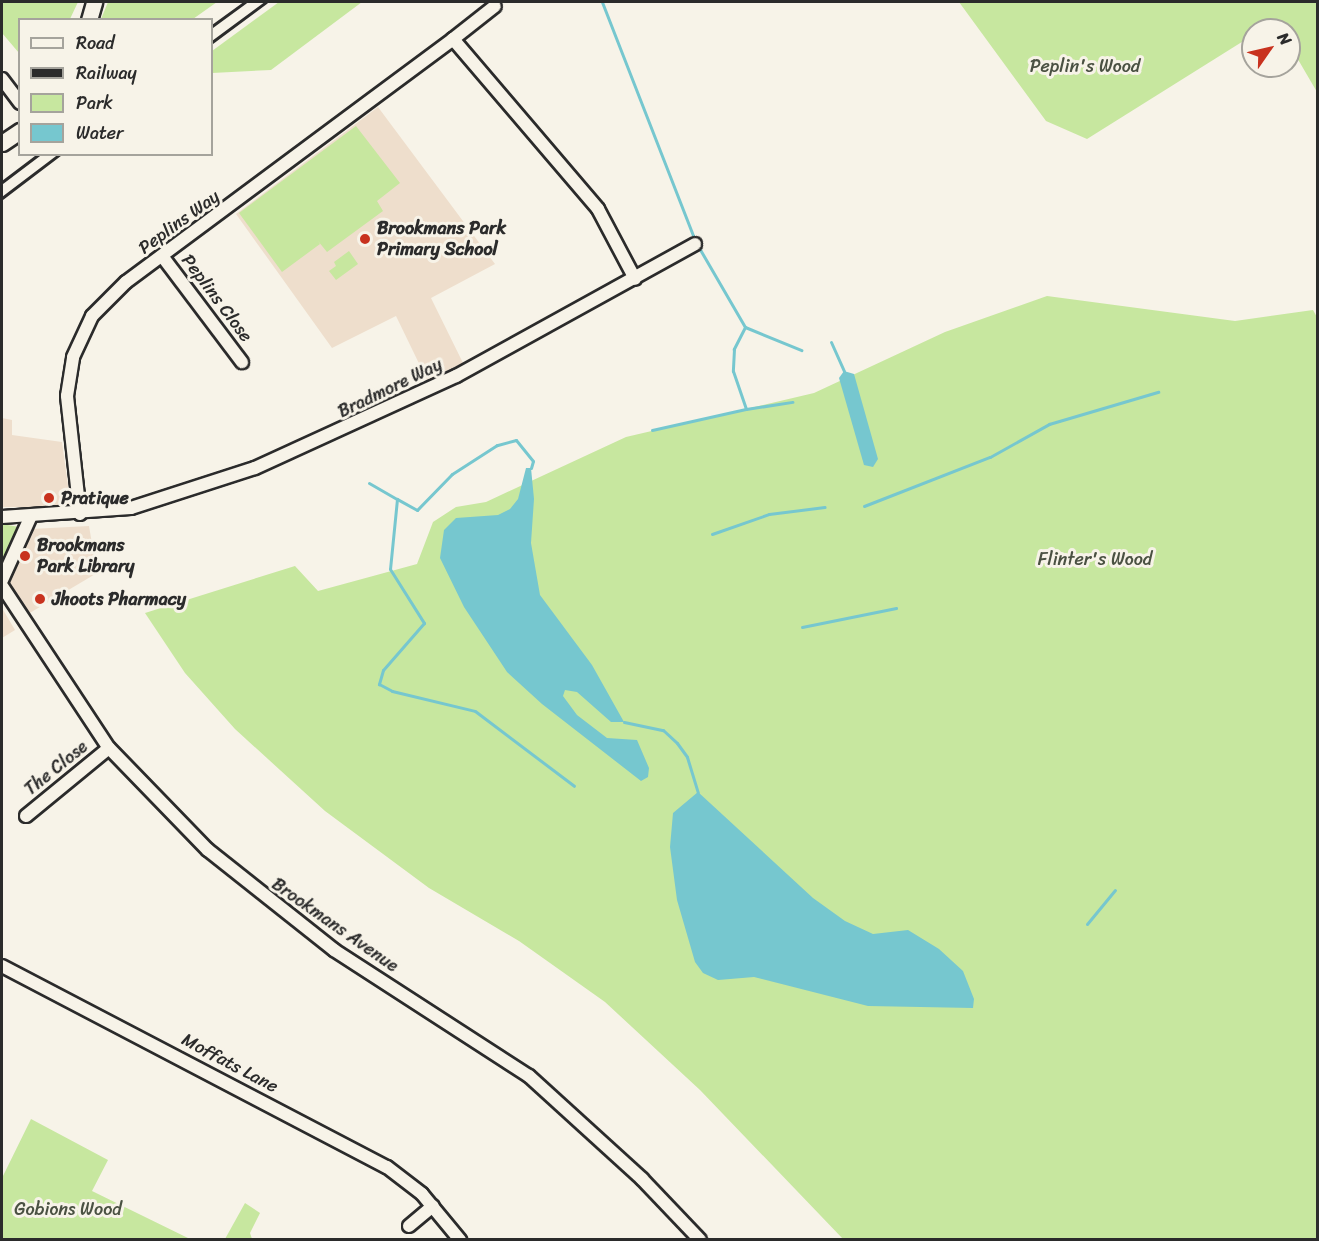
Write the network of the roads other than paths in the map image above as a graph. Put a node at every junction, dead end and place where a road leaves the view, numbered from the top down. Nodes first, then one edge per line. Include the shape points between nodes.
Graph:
1 (94, 2) edge
2 (496, 3) edge
3 (90, 18) edge
4 (453, 39) junction
5 (2, 79) edge
6 (18, 100) edge
7 (18, 132) edge
8 (2, 143) edge
9 (695, 244) dead end
10 (162, 256) junction
11 (635, 279) junction
12 (242, 362) dead end
13 (80, 514) junction
14 (2, 517) edge
15 (30, 518) junction
16 (2, 580) edge
17 (2, 586) edge
18 (110, 748) junction
19 (26, 816) dead end
20 (2, 966) edge
21 (433, 1206) junction
22 (409, 1226) dead end
23 (460, 1239) edge
24 (700, 1239) edge

1 - 3 street
2 - 4 street, Peplins Way
4 - 10 street, Peplins Way
4 - 11 street via 598,209
5 - 6 street
7 - 8 street
9 - 11 street, Bradmore Way
10 - 12 street, Peplins Close
10 - 13 street, Peplins Way via 102,304 73,357 67,396
11 - 13 street, Bradmore Way via 456,376 305,448 168,499
13 - 15 street, Bradmore Way
14 - 15 street, Bradmore Way
15 - 16 street
17 - 18 street, Brookmans Avenue
18 - 19 street, The Close
18 - 24 street, Brookmans Avenue via 208,850 291,919 368,974 502,1055 553,1095
20 - 21 street, Moffats Lane via 387,1167
21 - 22 street
21 - 23 street, Moffats Lane

